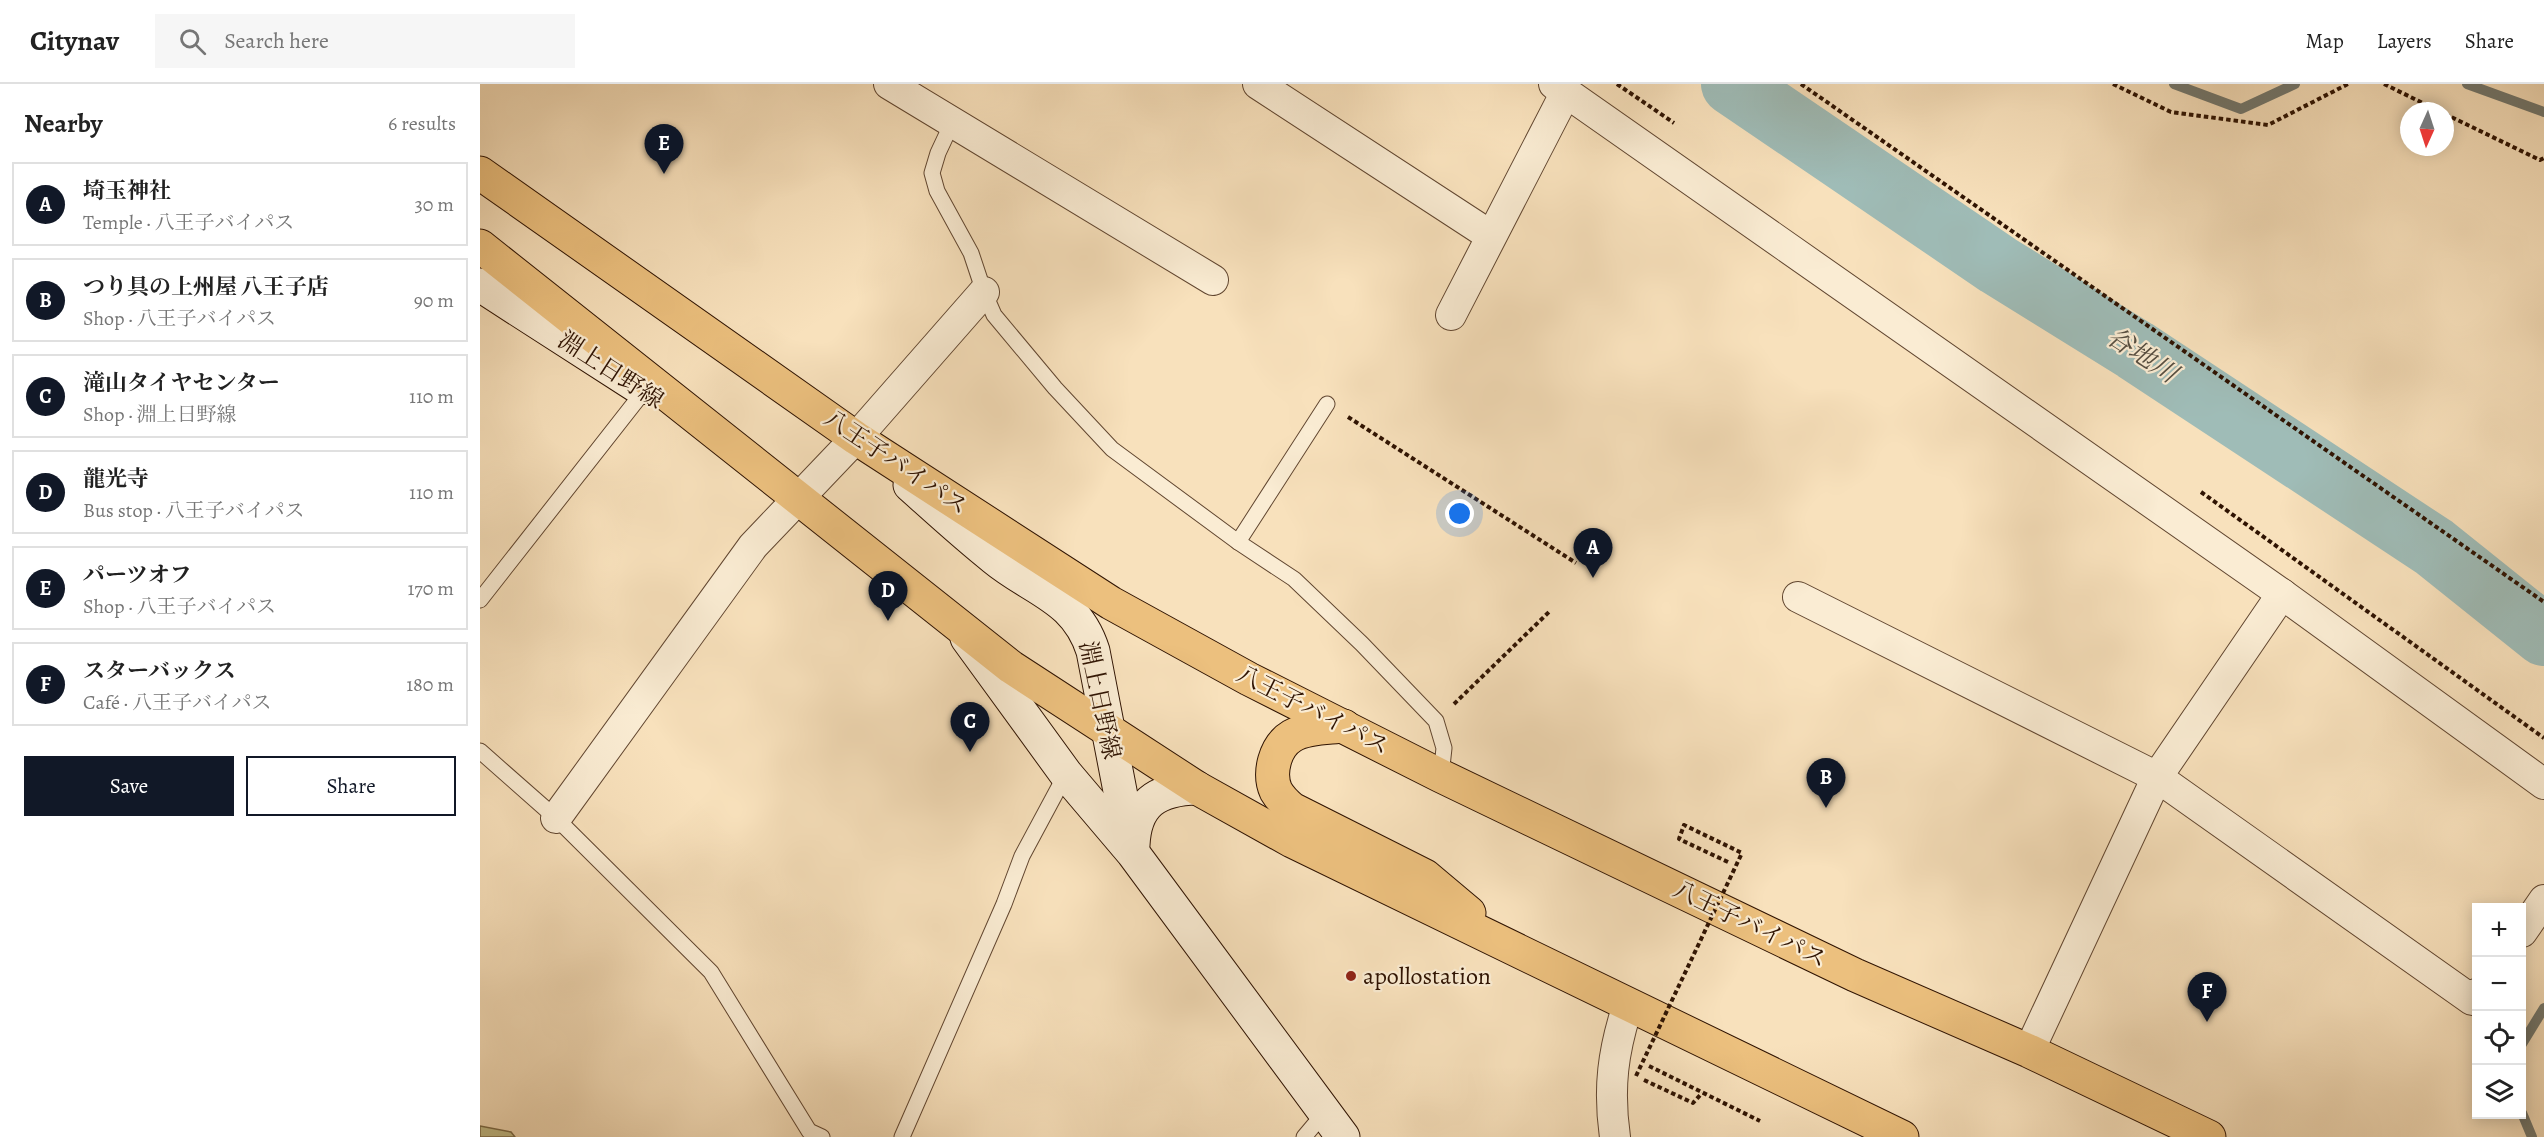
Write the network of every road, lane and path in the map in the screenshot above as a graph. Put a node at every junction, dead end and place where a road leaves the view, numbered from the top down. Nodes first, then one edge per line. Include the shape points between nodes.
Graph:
1 (890, 84) edge
2 (1258, 84) edge
3 (1617, 84) edge
4 (1801, 84) edge
5 (2113, 84) edge
6 (2348, 84) edge
7 (2384, 84) edge
8 (1560, 88) edge
9 (2421, 102) edge
10 (2454, 118) edge
11 (952, 123) junction
12 (1674, 123) dead end
13 (2544, 158) edge
14 (480, 174) edge
15 (1491, 236) junction
16 (480, 246) edge
17 (1213, 280) dead end
18 (480, 285) edge
19 (984, 292) junction
20 (1451, 315) dead end
21 (644, 391) junction
22 (1327, 404) joint
23 (856, 438) junction
24 (743, 454) junction
25 (2201, 492) dead end
26 (799, 497) junction
27 (1238, 542) junction
28 (1576, 563) dead end
29 (2282, 594) junction
30 (1798, 597) dead end
31 (480, 600) edge
32 (2544, 602) edge
33 (1550, 611) dead end
34 (962, 630) junction
35 (1436, 721) junction
36 (1344, 726) junction
37 (1108, 731) junction
38 (2544, 738) edge
39 (480, 752) edge
40 (1066, 774) junction
41 (1441, 776) junction
42 (2157, 777) junction
43 (2544, 784) edge
44 (1197, 788) junction
45 (556, 818) junction
46 (1132, 853) junction
47 (1728, 862) dead end
48 (2544, 900) edge
49 (2526, 926) edge
50 (1513, 948) junction
51 (2472, 1000) edge
52 (1628, 1005) junction
53 (2029, 1051) junction
54 (1649, 1066) dead end
55 (1702, 1093) junction
56 (1760, 1120) dead end
57 (1334, 1125) edge
58 (822, 1137) edge
59 (902, 1137) edge
60 (1304, 1137) edge
61 (1615, 1137) edge
62 (1902, 1137) edge
63 (2209, 1137) edge

1 - 11 street
2 - 15 street
3 - 12 path
4 - 32 path
5 - 6 path via 2171,112 2268,125
7 - 9 path
8 - 15 street
8 - 29 street
10 - 13 path via 2540,160
11 - 17 street
11 - 19 lane via 932,173 937,191 971,253
14 - 23 highway, 八王子バイパス
15 - 20 street
16 - 24 highway
18 - 21 main road, 淵上日野線
19 - 23 street
19 - 27 lane via 1001,324 1112,449
21 - 24 main road, 淵上日野線
21 - 31 lane
22 - 27 lane
22 - 28 path
23 - 26 street
23 - 36 highway, 八王子バイパス via 1111,603
23 - 37 main road, 淵上日野線 via 995,560 1075,614 1093,651
24 - 26 highway
25 - 38 path
26 - 34 highway
26 - 45 street via 753,546
27 - 35 lane via 1294,579
29 - 42 street
29 - 43 street
30 - 42 street
33 - 35 path
34 - 37 highway
34 - 40 main road, 淵上日野線
35 - 41 lane via 1444,748
36 - 41 highway, 八王子バイパス
36 - 50 highway via 1290,737 1275,757 1273,778 1281,799 1292,809 1425,876
37 - 44 highway
37 - 46 main road, 淵上日野線
39 - 45 lane
40 - 46 main road, 淵上日野線
40 - 59 lane via 1022,856
41 - 53 highway, 八王子バイパス via 1855,975
42 - 51 street
42 - 53 street
44 - 46 main road via 1179,789 1149,801 1139,814
44 - 50 highway via 1292,841
45 - 58 lane via 711,972 809,1131
46 - 57 main road, 淵上日野線
47 - 55 path, bridge via 1679,838 1684,825 1742,853 1636,1076 1693,1103
48 - 49 street
50 - 52 highway
52 - 61 street via 1614,1061 1610,1104
52 - 62 highway
53 - 63 highway, 八王子バイパス
54 - 55 path
55 - 56 path
57 - 60 lane

